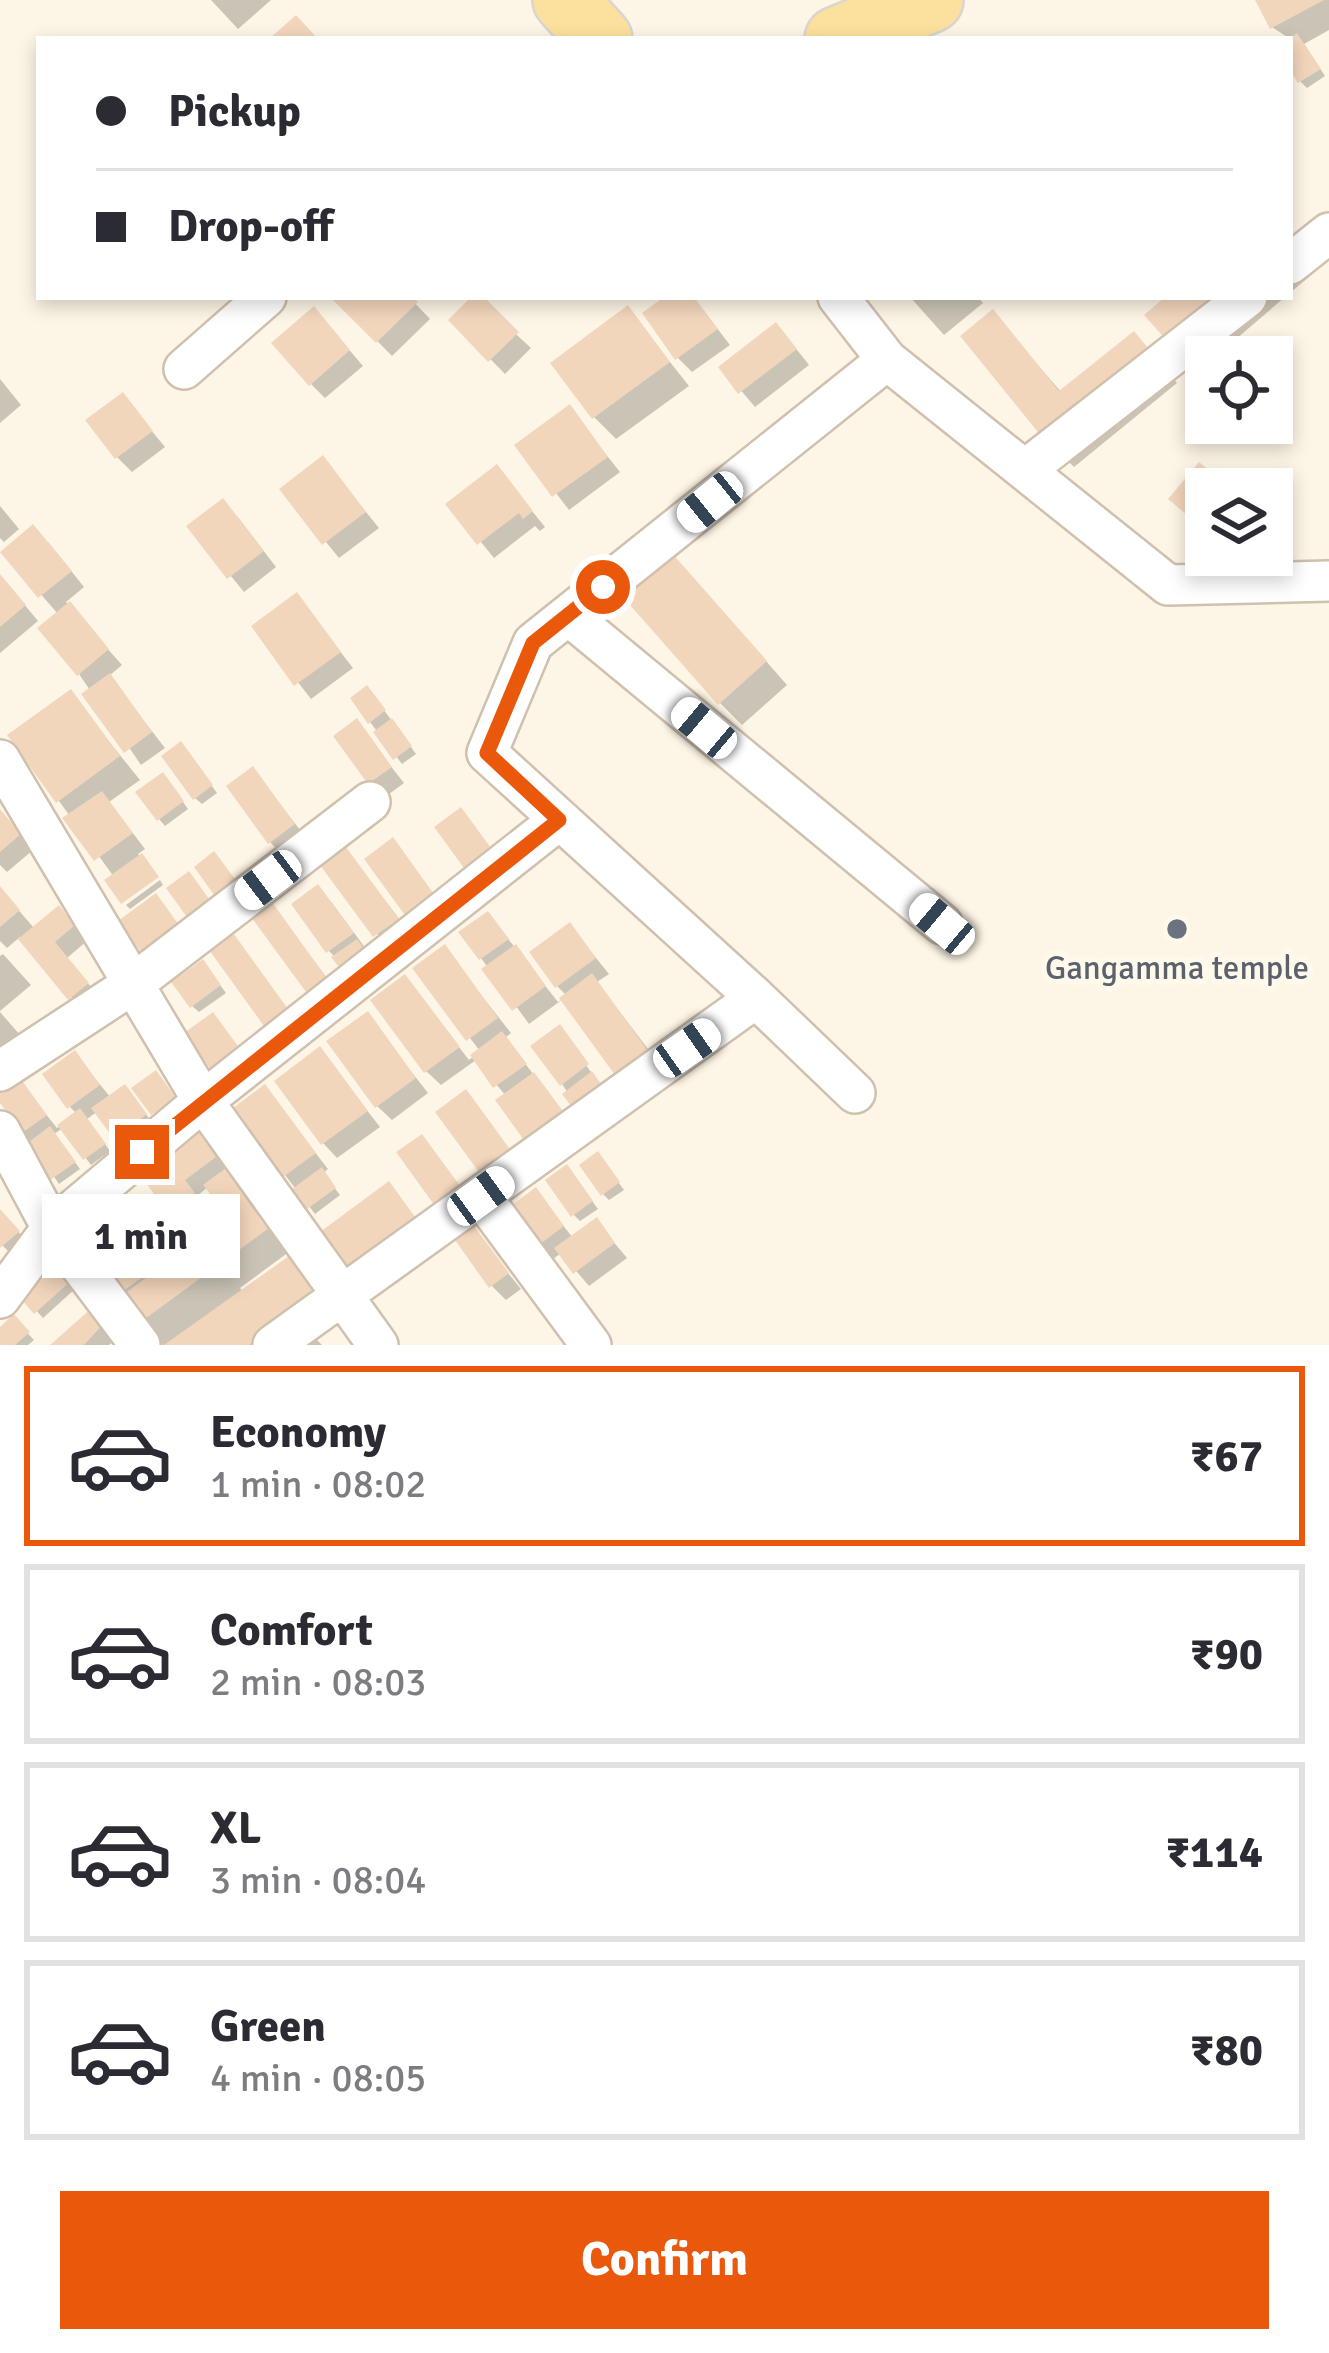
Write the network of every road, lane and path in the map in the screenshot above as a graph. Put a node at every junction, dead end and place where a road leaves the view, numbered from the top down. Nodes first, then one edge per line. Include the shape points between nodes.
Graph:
1 (931, 0) edge
2 (844, 36) edge
3 (1329, 233) edge
4 (1293, 262) edge
5 (263, 300) edge
6 (840, 300) edge
7 (1243, 300) edge
8 (887, 360) junction
9 (184, 369) dead end
10 (1025, 470) junction
11 (1329, 581) edge
12 (568, 615) junction
13 (0, 760) edge
14 (370, 802) dead end
15 (559, 820) junction
16 (942, 924) dead end
17 (133, 984) junction
18 (756, 998) junction
19 (0, 1071) edge
20 (855, 1093) dead end
21 (203, 1101) junction
22 (0, 1132) edge
23 (481, 1196) junction
24 (52, 1228) junction
25 (342, 1295) junction
26 (0, 1298) edge
27 (140, 1345) edge
28 (273, 1345) edge
29 (378, 1345) edge
30 (591, 1345) edge

1 - 2 main road
3 - 4 street
5 - 9 street
6 - 8 street
7 - 10 street
8 - 10 street
8 - 12 street
10 - 11 street via 1168,585
12 - 15 street via 533,643 487,753
12 - 16 street
13 - 17 street
14 - 17 street
15 - 18 street
15 - 21 street
17 - 19 street
17 - 21 street
18 - 20 street
18 - 23 street
21 - 24 street
21 - 25 street
22 - 24 street
23 - 25 street
23 - 30 street
24 - 26 street
24 - 27 street
25 - 28 street
25 - 29 street

